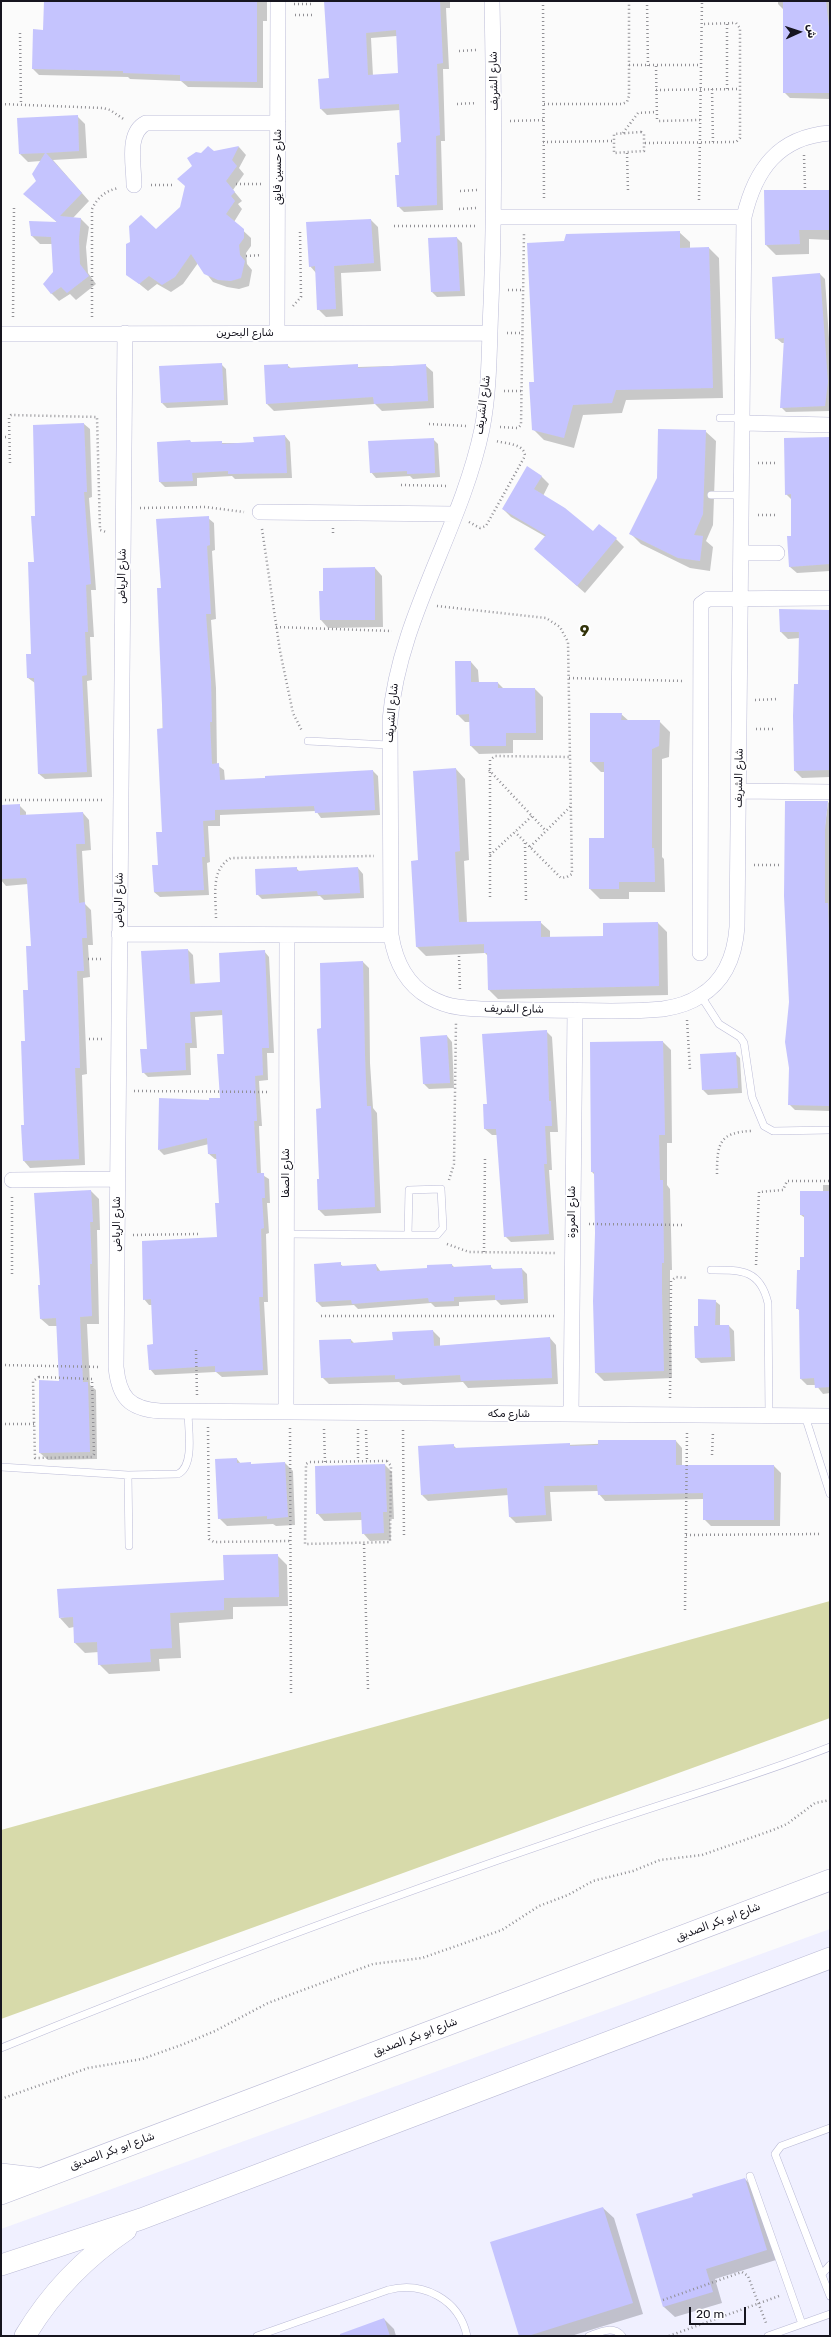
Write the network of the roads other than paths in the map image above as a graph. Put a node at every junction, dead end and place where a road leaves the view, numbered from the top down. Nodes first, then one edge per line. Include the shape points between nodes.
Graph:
1 (278, 1) edge
2 (492, 1) edge
3 (278, 123) junction
4 (830, 133) edge
5 (134, 185) road end
6 (744, 217) junction
7 (494, 221) junction
8 (124, 333) junction
9 (277, 333) junction
10 (490, 333) junction
11 (7, 334) edge
12 (720, 418) dead end
13 (743, 421) junction
14 (830, 425) edge
15 (711, 495) dead end
16 (742, 495) junction
17 (260, 512) road end
18 (455, 514) junction
19 (741, 553) junction
20 (777, 553) dead end
21 (830, 598) edge
22 (741, 599) junction
23 (308, 741) road end
24 (389, 745) junction
25 (738, 791) junction
26 (830, 792) edge
27 (119, 934) junction
28 (286, 935) junction
29 (391, 935) junction
30 (700, 953) dead end
31 (701, 996) junction
32 (575, 1010) junction
33 (830, 1130) edge
34 (117, 1179) junction
35 (12, 1180) road end
36 (286, 1234) junction
37 (408, 1235) junction
38 (712, 1270) dead end
39 (197, 1412) junction
40 (288, 1412) junction
41 (571, 1414) junction
42 (769, 1416) junction
43 (805, 1416) junction
44 (830, 1416) edge
45 (1, 1466) edge
46 (128, 1474) junction
47 (830, 1494) edge
48 (129, 1546) dead end
49 (830, 1747) edge
50 (830, 1880) edge
51 (830, 1958) edge
52 (1, 2048) edge
53 (830, 2128) edge
54 (1, 2174) edge
55 (750, 2176) dead end
56 (38, 2178) junction
57 (1, 2194) edge
58 (141, 2219) junction
59 (830, 2265) edge
60 (1, 2266) edge
61 (822, 2274) junction
62 (830, 2296) edge
63 (830, 2314) edge
64 (802, 2324) junction
65 (25, 2336) edge
66 (257, 2336) edge
67 (467, 2336) edge
68 (589, 2336) edge
69 (622, 2336) edge
70 (769, 2336) edge

1 - 3 street, شارع حسين فايق
2 - 7 street, شارع الشريف
3 - 5 street via 146,123 133,136
3 - 9 street, شارع حسين فايق
4 - 6 street, شارع الشريف via 804,138 779,151 765,165 755,181
6 - 7 street via 524,217
6 - 13 street, شارع الشريف
7 - 10 street, شارع الشريف
8 - 9 street, شارع البحرين
8 - 11 street, شارع البحرين
8 - 27 street, شارع الرياض
9 - 10 street, شارع البحرين
10 - 18 street, شارع الشريف via 481,432 466,486
12 - 13 lane
13 - 14 street
13 - 16 street, شارع الشريف
15 - 16 lane
16 - 19 street, شارع الشريف
17 - 18 street
18 - 24 street, شارع الشريف via 408,631 396,671
19 - 20 street
19 - 22 street, شارع الشريف
21 - 22 street
22 - 25 street, شارع الشريف
22 - 30 street via 708,599 701,604
23 - 24 lane
24 - 29 street, شارع الشريف
25 - 26 street
25 - 31 street, شارع الشريف via 736,942 732,956 719,980
27 - 28 street
27 - 34 street, شارع الرياض
28 - 29 street
28 - 36 street, شارع الصفا
29 - 32 street, شارع الشريف via 398,962 416,987 428,996 458,1007
31 - 32 street, شارع الشريف via 664,1009
31 - 33 lane via 719,1024 740,1037 747,1049 749,1083 756,1110 764,1126 773,1131
32 - 41 street, شارع المروة
34 - 35 street
34 - 39 street, شارع الرياض via 116,1367 120,1389 133,1405 146,1410
36 - 37 lane
36 - 40 street, شارع الصفا
37 - 37 lane via 437,1234 443,1228 440,1189 409,1190
38 - 42 lane via 743,1271 762,1285 768,1303
39 - 40 street, شارع مكه
39 - 46 lane via 188,1463 183,1472 173,1475
40 - 41 street, شارع مكه
41 - 42 street, شارع مكه
42 - 43 street, شارع مكه
43 - 44 street, شارع مكه
43 - 47 lane
45 - 46 lane
46 - 48 lane
49 - 52 lane via 391,1898 165,1982
50 - 56 main road, شارع ابو بكر الصديق
51 - 58 main road
53 - 61 lane via 781,2146 775,2154
54 - 56 main road
55 - 64 lane
56 - 57 main road, شارع ابو بكر الصديق
58 - 60 main road
58 - 65 main road via 99,2250 79,2269 44,2309
59 - 61 lane
61 - 62 lane
63 - 64 lane
64 - 70 lane
66 - 67 lane via 388,2290 406,2287 428,2291 447,2302 459,2316
68 - 69 lane via 616,2330

